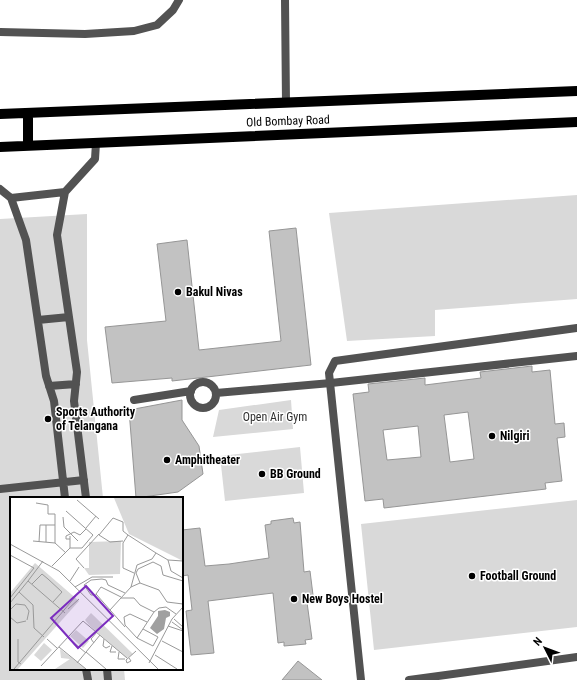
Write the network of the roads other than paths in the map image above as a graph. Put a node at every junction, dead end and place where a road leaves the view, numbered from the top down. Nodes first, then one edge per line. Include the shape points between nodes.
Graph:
1 (179, 0) edge
2 (285, 0) edge
3 (0, 32) edge
4 (577, 91) edge
5 (286, 103) junction
6 (0, 114) edge
7 (28, 114) junction
8 (577, 122) edge
9 (96, 143) junction
10 (28, 146) junction
11 (0, 147) edge
12 (0, 189) edge
13 (66, 192) junction
14 (11, 198) junction
15 (69, 317) junction
16 (38, 320) junction
17 (577, 328) edge
18 (577, 356) edge
19 (331, 383) junction
20 (76, 384) junction
21 (49, 386) junction
22 (190, 390) junction
23 (216, 393) junction
24 (134, 400) dead end
25 (84, 480) junction
26 (63, 482) junction
27 (0, 489) edge
28 (65, 497) edge
29 (86, 497) edge
30 (577, 657) edge
31 (86, 670) edge
32 (107, 670) edge
33 (88, 680) edge
34 (108, 680) edge
35 (361, 680) edge
36 (409, 680) edge

1 - 3 street via 173,10 157,25 134,31 85,34
2 - 5 street
4 - 5 main road, Old Bombay Road
5 - 7 main road, Old Bombay Road
6 - 7 main road, Old Bombay Road
7 - 10 main road
8 - 9 main road, Old Bombay Road
9 - 10 main road, Old Bombay Road
9 - 13 street via 95,159
10 - 11 main road, Old Bombay Road
12 - 14 street
13 - 14 street
13 - 15 street via 57,235
14 - 16 street via 26,240
15 - 16 street
15 - 20 street via 77,372
16 - 21 street
17 - 19 street via 335,361 329,373
18 - 19 street
19 - 23 street
19 - 35 street
20 - 21 street
20 - 25 street via 74,401
21 - 26 street via 54,401
22 - 23 street via 196,384 204,382 212,386
22 - 23 street via 192,403 200,408 212,405
22 - 24 street
25 - 26 street
25 - 29 street
26 - 27 street
26 - 28 street
30 - 36 street
31 - 33 street
32 - 34 street

